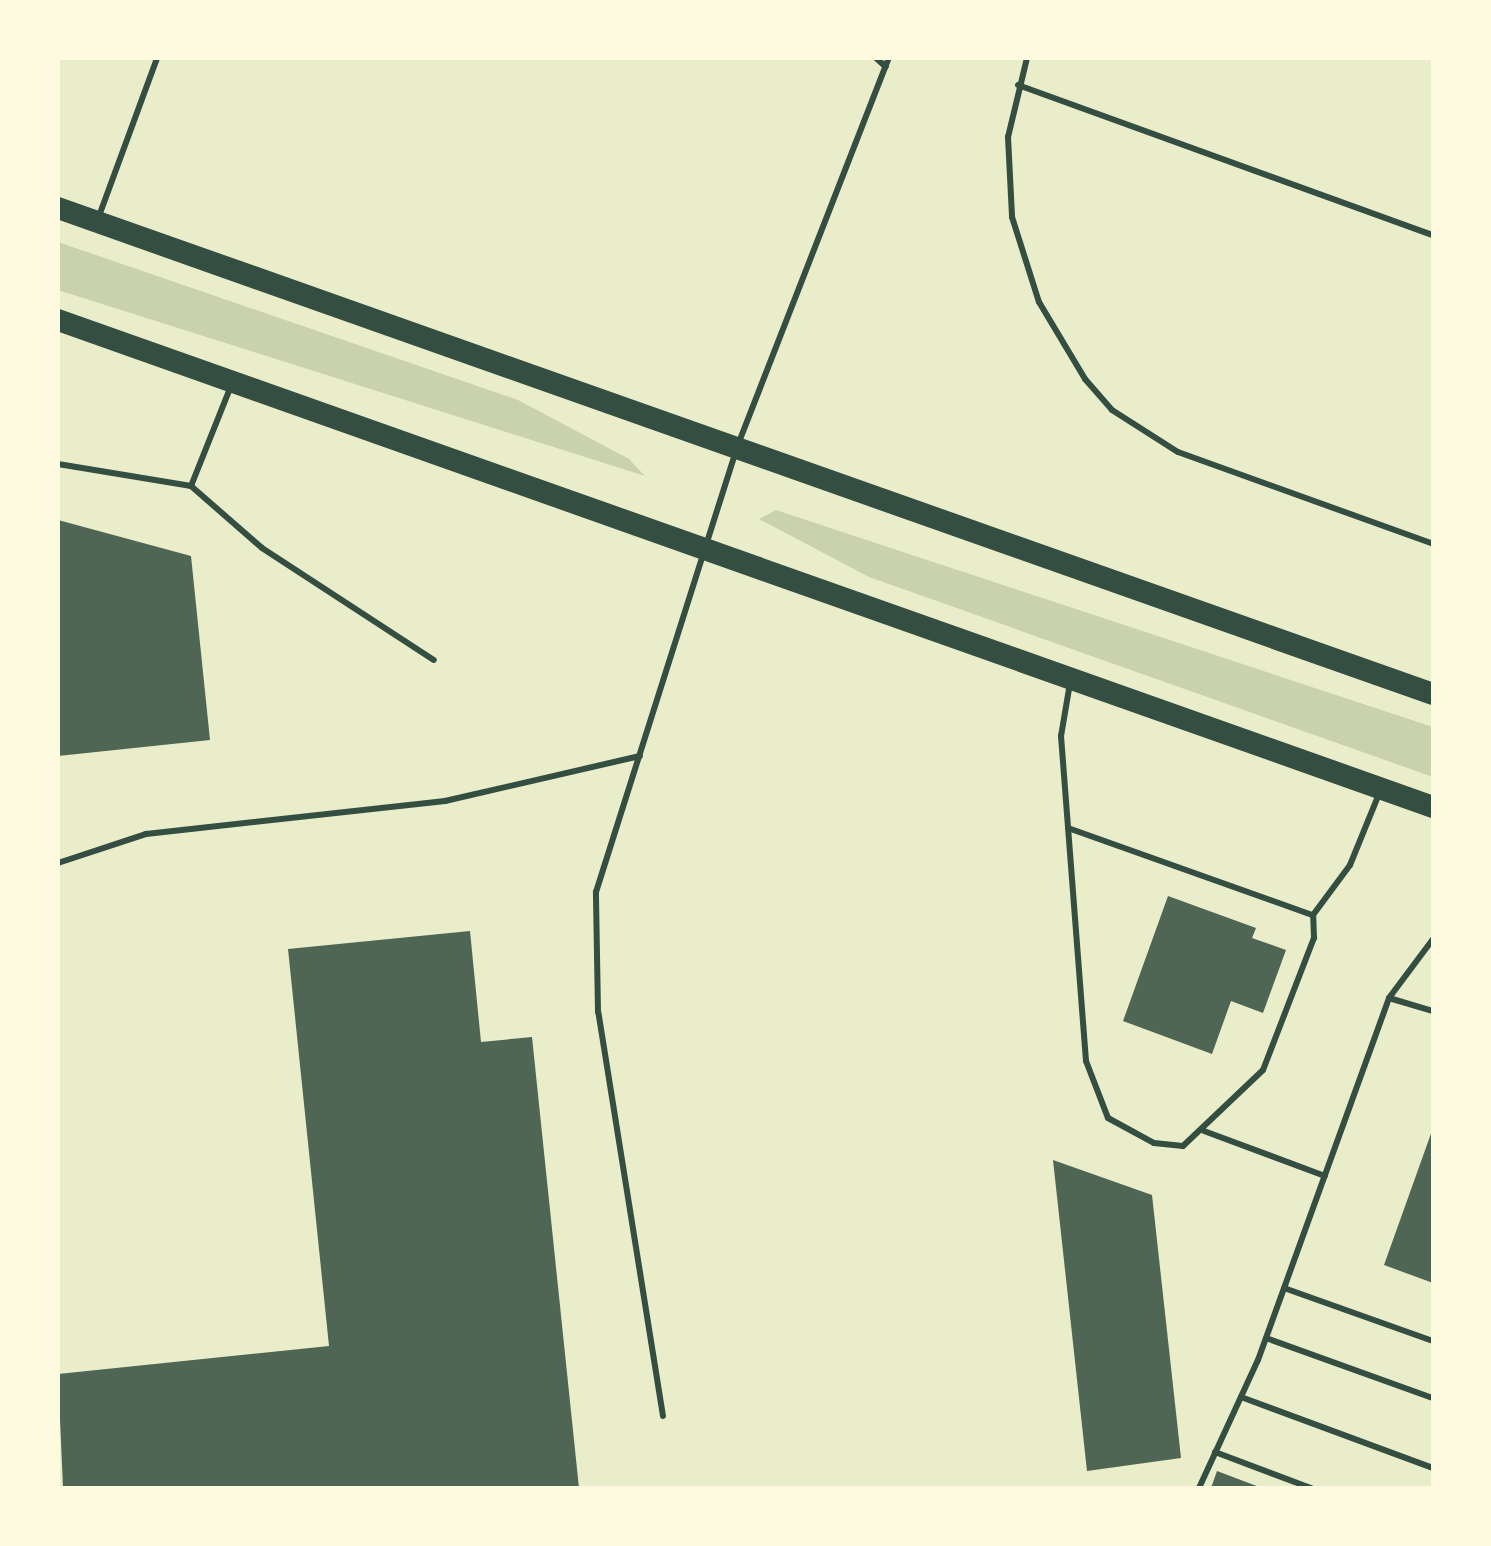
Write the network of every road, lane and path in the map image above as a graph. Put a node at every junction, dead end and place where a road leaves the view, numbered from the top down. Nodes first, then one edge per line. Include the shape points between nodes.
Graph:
1 (157, 58) edge
2 (876, 58) edge
3 (889, 58) edge
4 (1027, 58) edge
5 (886, 67) junction
6 (1018, 85) junction
7 (58, 208) edge
8 (97, 222) junction
9 (1433, 235) edge
10 (58, 320) edge
11 (233, 382) junction
12 (737, 448) junction
13 (58, 464) edge
14 (191, 486) junction
15 (1433, 544) edge
16 (702, 548) junction
17 (434, 660) dead end
18 (1071, 680) junction
19 (1433, 694) edge
20 (640, 756) junction
21 (1381, 789) junction
22 (1433, 807) edge
23 (1068, 828) junction
24 (58, 863) edge
25 (1313, 915) junction
26 (1433, 939) edge
27 (1389, 998) junction
28 (1433, 1011) edge
29 (1204, 1131) junction
30 (1325, 1176) junction
31 (1284, 1288) junction
32 (1266, 1338) junction
33 (1433, 1341) edge
34 (1241, 1397) junction
35 (1433, 1398) edge
36 (663, 1416) dead end
37 (1215, 1452) junction
38 (1433, 1468) edge
39 (1199, 1488) edge
40 (1311, 1488) edge

1 - 8 lane
2 - 5 lane
3 - 5 lane
4 - 6 lane
5 - 12 lane
6 - 9 lane
6 - 15 lane via 1007,178 1023,260 1056,336 1112,410 1222,472
7 - 8 highway
8 - 12 highway
10 - 11 highway
11 - 14 lane
11 - 16 highway
12 - 16 lane
12 - 19 highway
13 - 14 lane
14 - 17 lane via 262,548
16 - 18 highway
16 - 20 lane
18 - 21 highway
18 - 23 lane via 1061,736
20 - 24 lane via 445,801 146,834
20 - 36 lane via 596,892 598,1012
21 - 22 highway
21 - 25 lane via 1350,865
23 - 25 lane
23 - 29 lane via 1086,1061 1108,1118 1154,1143 1183,1146
25 - 29 lane via 1314,938 1263,1070
26 - 27 lane
27 - 28 lane
27 - 30 lane
29 - 30 lane
30 - 31 lane
31 - 32 lane
31 - 33 lane
32 - 34 lane
32 - 35 lane
34 - 37 lane
34 - 38 lane
37 - 39 lane
37 - 40 lane

